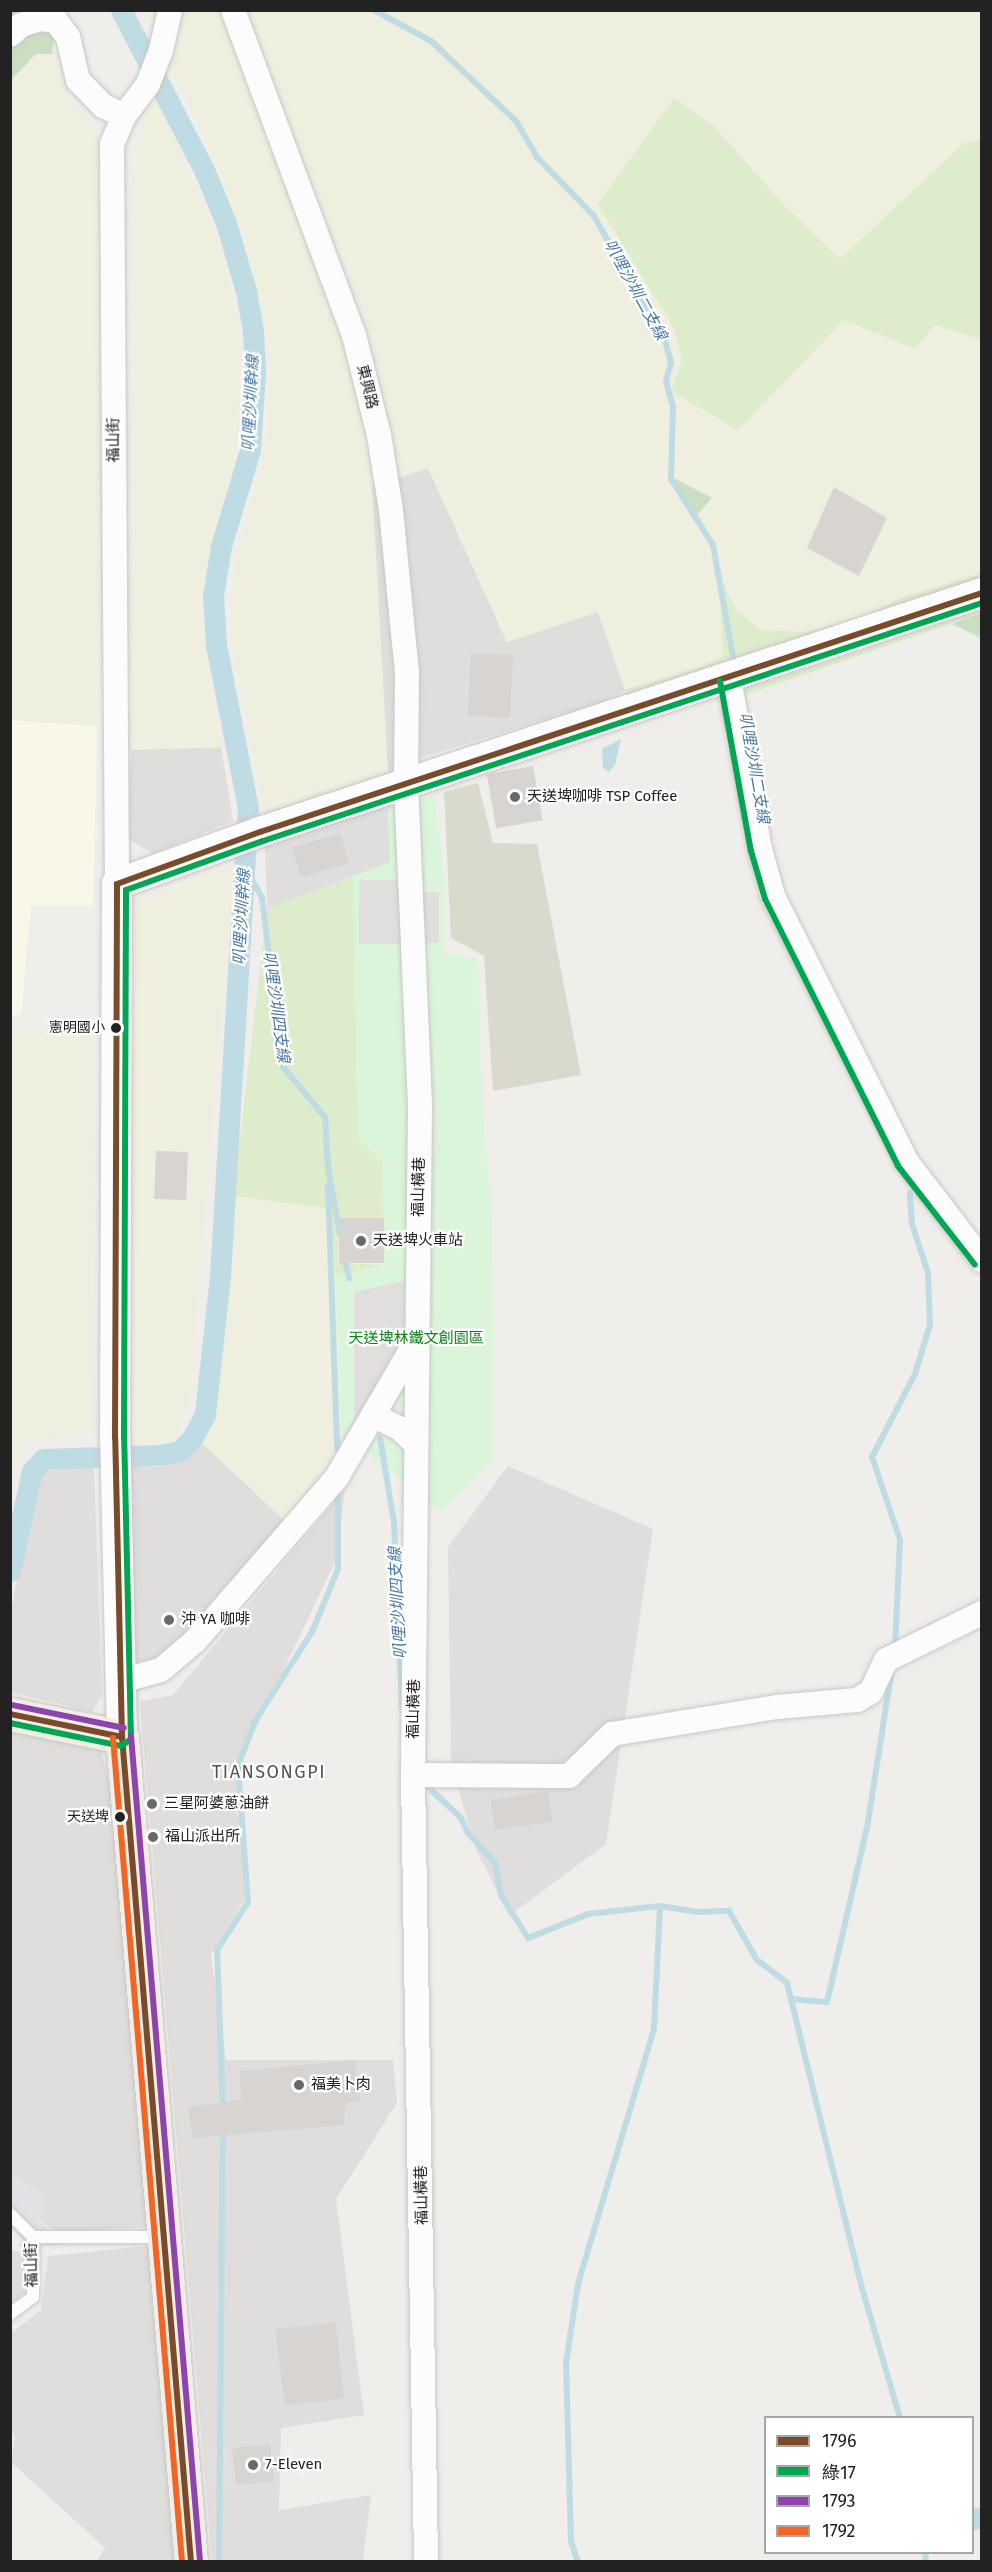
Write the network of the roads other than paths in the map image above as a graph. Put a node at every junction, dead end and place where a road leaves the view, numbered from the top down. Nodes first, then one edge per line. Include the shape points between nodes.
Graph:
1 (170, 10) edge
2 (233, 10) edge
3 (10, 35) edge
4 (124, 116) junction
5 (981, 593) edge
6 (729, 680) junction
7 (406, 784) junction
8 (117, 884) junction
9 (981, 1260) edge
10 (417, 1338) junction
11 (373, 1415) junction
12 (416, 1444) junction
13 (981, 1613) edge
14 (120, 1681) junction
15 (10, 1714) edge
16 (122, 1737) junction
17 (413, 1775) junction
18 (10, 2214) edge
19 (33, 2237) junction
20 (164, 2237) junction
21 (10, 2314) edge
22 (192, 2562) edge
23 (426, 2562) edge

1 - 4 street, 福山街 via 148,84
2 - 7 street, 東興路 via 334,273 379,435 391,510 407,672
3 - 4 street via 21,25 41,19 56,21 68,37 78,80 103,106
4 - 8 street, 福山街 via 112,144
5 - 6 street
6 - 7 street
6 - 9 street via 760,849 773,896 906,1161
7 - 8 street
7 - 10 street, 福山橫巷 via 420,1104
8 - 14 street, 福山街 via 116,1452
10 - 11 street
10 - 12 street, 福山橫巷
11 - 12 street via 399,1428
11 - 14 street via 337,1477 196,1641 161,1670
12 - 17 street, 福山橫巷
13 - 17 street via 886,1660 871,1692 857,1700 777,1707 612,1734 569,1776
14 - 16 street, 福山街
15 - 16 main road
16 - 20 main road
17 - 23 street, 福山橫巷
18 - 19 lane, 福山街
19 - 20 lane
19 - 21 lane, 福山街 via 33,2297
20 - 22 main road

